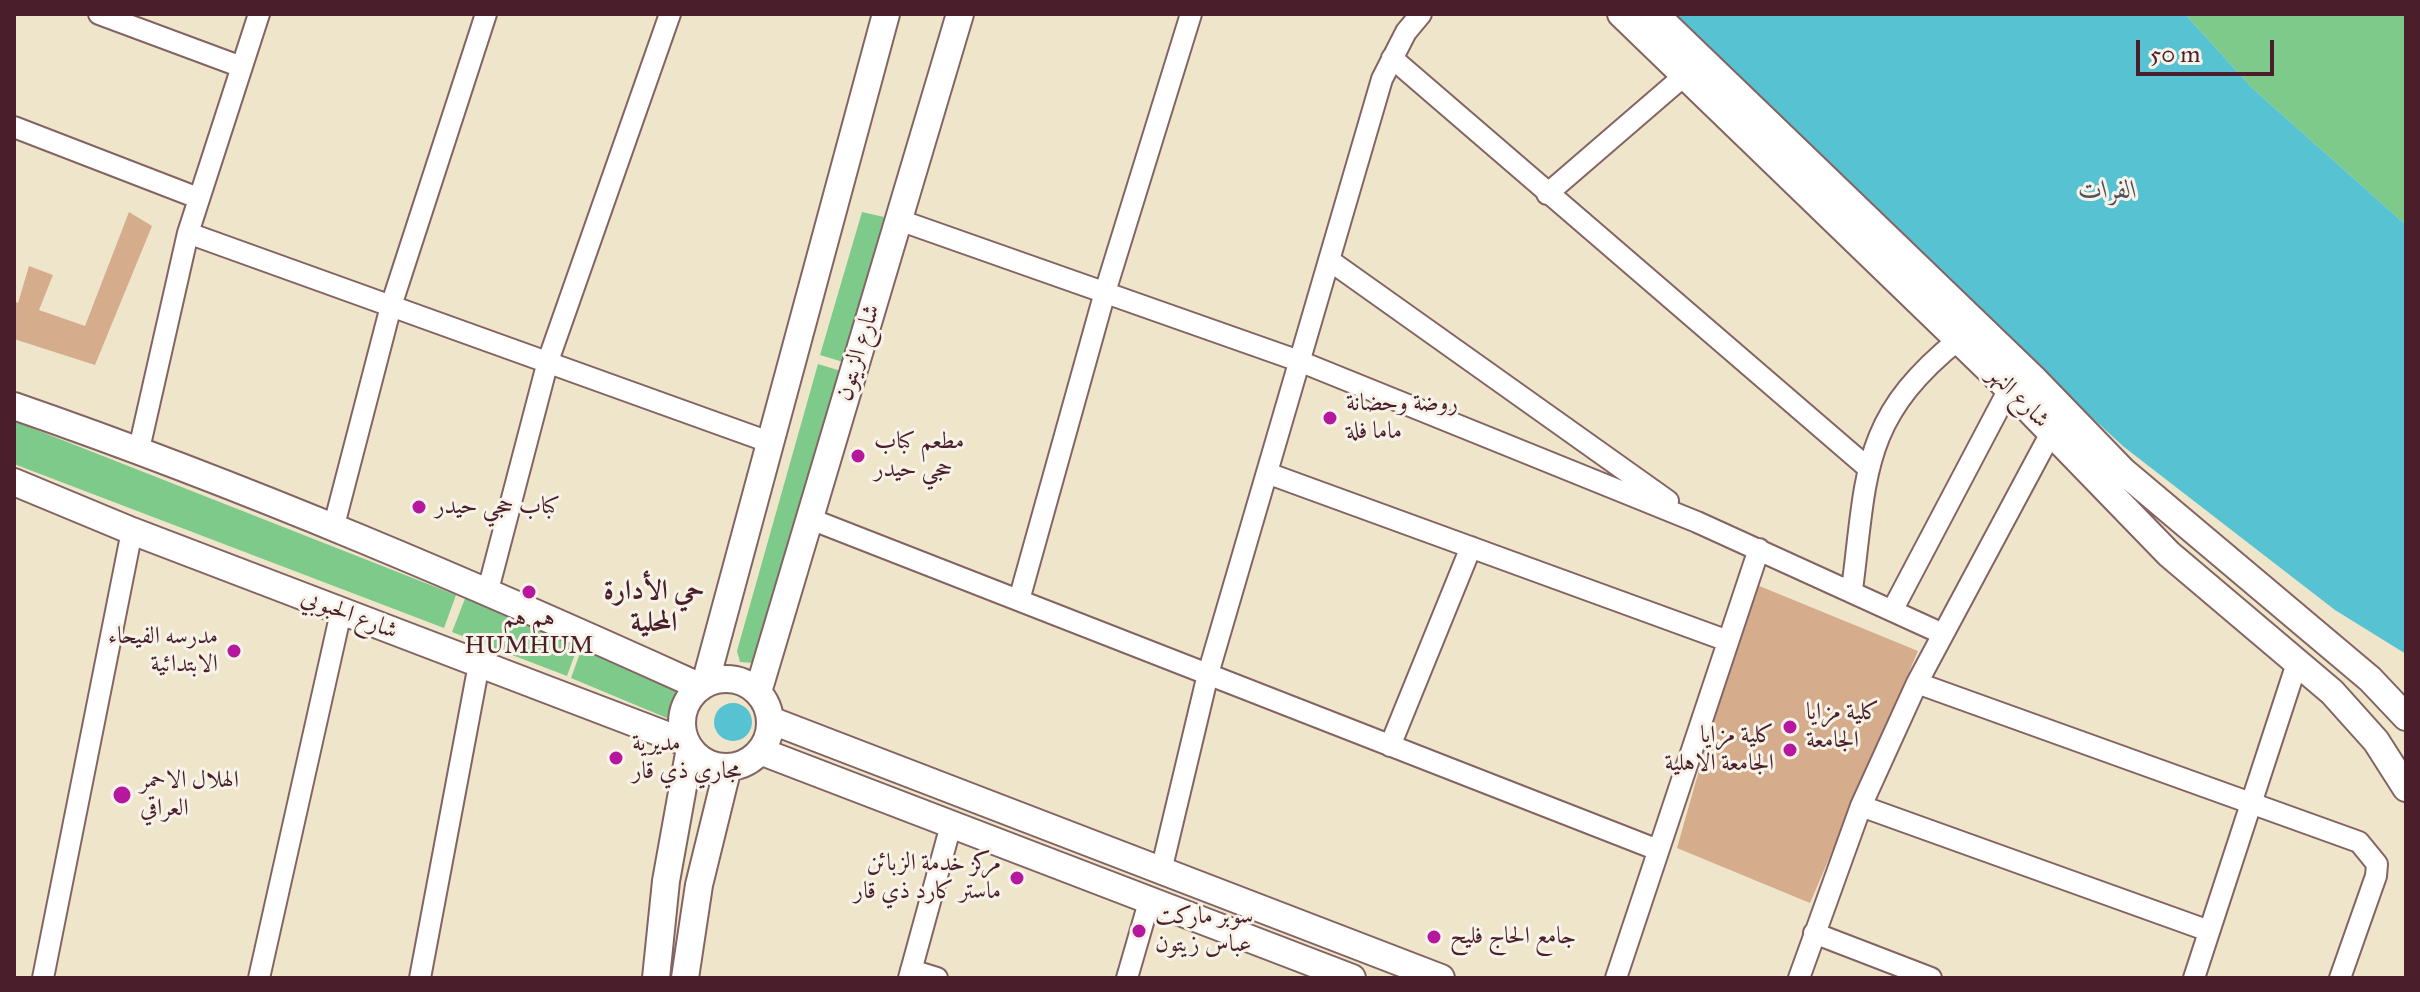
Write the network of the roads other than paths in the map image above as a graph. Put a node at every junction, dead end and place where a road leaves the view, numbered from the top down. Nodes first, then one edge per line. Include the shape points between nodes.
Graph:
1 (99, 14) edge
2 (259, 14) edge
3 (486, 14) edge
4 (670, 14) edge
5 (960, 14) edge
6 (1191, 14) edge
7 (1421, 14) edge
8 (1621, 14) edge
9 (1655, 14) edge
10 (878, 17) edge
11 (1392, 58) junction
12 (239, 66) junction
13 (1685, 75) junction
14 (14, 127) edge
15 (1547, 194) junction
16 (198, 198) junction
17 (899, 220) junction
18 (188, 233) junction
19 (1329, 260) junction
20 (1105, 292) junction
21 (391, 306) junction
22 (1958, 340) junction
23 (548, 361) junction
24 (1299, 361) junction
25 (2009, 389) junction
26 (14, 406) edge
27 (2052, 431) junction
28 (769, 442) junction
29 (139, 449) junction
30 (1868, 468) junction
31 (1267, 473) junction
32 (14, 482) edge
33 (808, 518) junction
34 (1697, 522) junction
35 (333, 529) junction
36 (132, 531) junction
37 (1471, 547) junction
38 (1759, 549) junction
39 (488, 590) junction
40 (1852, 590) junction
41 (1019, 600) junction
42 (1893, 609) junction
43 (341, 612) junction
44 (1943, 634) junction
45 (1728, 641) junction
46 (2297, 663) junction
47 (479, 664) junction
48 (1208, 674) junction
49 (1917, 683) junction
50 (703, 685) junction
51 (758, 692) junction
52 (2406, 717) edge
53 (770, 720) junction
54 (688, 746) junction
55 (1390, 746) junction
56 (760, 751) junction
57 (728, 767) junction
58 (2406, 788) edge
59 (2251, 803) junction
60 (1861, 806) junction
61 (951, 825) junction
62 (1658, 850) junction
63 (1161, 871) junction
64 (1149, 902) junction
65 (1282, 918) junction
66 (2209, 931) junction
67 (1814, 933) junction
68 (1269, 948) junction
69 (910, 974) edge
70 (1344, 976) edge
71 (43, 978) edge
72 (259, 978) edge
73 (420, 978) edge
74 (656, 978) edge
75 (685, 978) edge
76 (937, 978) edge
77 (1127, 978) edge
78 (1441, 978) edge
79 (1616, 978) edge
80 (1799, 978) edge
81 (1931, 978) edge
82 (2194, 978) edge
83 (2340, 978) edge

1 - 12 street
2 - 12 street
3 - 21 street
4 - 23 street
5 - 17 main road, شارع الزيتون
6 - 20 street
7 - 11 street
8 - 13 main road, شارع النهر
9 - 52 main road, شارع النهر via 2123,471 2370,679
10 - 28 main road
11 - 15 street
11 - 19 street
12 - 16 street
13 - 15 street
13 - 22 main road, شارع النهر
14 - 16 street
15 - 30 street
16 - 18 street
17 - 20 street
17 - 33 main road, شارع الزيتون
18 - 21 street
18 - 29 street
19 - 24 street
19 - 34 street
20 - 24 street
20 - 41 street
21 - 23 street
21 - 35 street
22 - 25 main road, شارع النهر
22 - 30 street via 1925,366 1900,398 1880,430
23 - 28 street
23 - 39 street
24 - 31 street
24 - 34 street
25 - 27 main road, شارع النهر
25 - 42 street
26 - 29 main road
27 - 44 street
27 - 46 main road, شارع النهر via 2169,554
28 - 50 main road
29 - 35 main road
30 - 40 street
31 - 37 street
31 - 48 street
32 - 36 main road, شارع الحبوبي
33 - 41 street
33 - 51 main road, شارع الزيتون
34 - 38 street
35 - 39 main road
36 - 43 main road, شارع الحبوبي
36 - 71 street
37 - 45 street
37 - 55 street
38 - 40 street
38 - 45 street
39 - 50 main road
40 - 42 street
41 - 48 street
42 - 44 street
43 - 47 main road, شارع الحبوبي
43 - 72 street
44 - 49 street
45 - 62 street
46 - 58 main road, شارع النهر via 2355,716
46 - 59 street
47 - 54 main road, شارع الحبوبي
47 - 73 street
48 - 55 street
48 - 63 street
49 - 59 street
49 - 60 street
50 - 51 main road via 733,679
50 - 54 main road via 685,706 682,731
51 - 53 main road
53 - 56 main road
53 - 63 main road
54 - 57 main road via 714,765
54 - 74 main road
55 - 62 street
56 - 57 main road
56 - 61 main road
57 - 75 main road via 702,872
59 - 66 street
59 - 83 street via 2359,842 2374,857 2376,876
60 - 66 street
60 - 67 street
61 - 64 main road
61 - 69 street
62 - 79 street
63 - 65 main road
64 - 68 main road
64 - 77 street
65 - 68 main road
65 - 78 main road
66 - 82 street
67 - 80 street
67 - 81 street
68 - 70 main road
69 - 76 street

